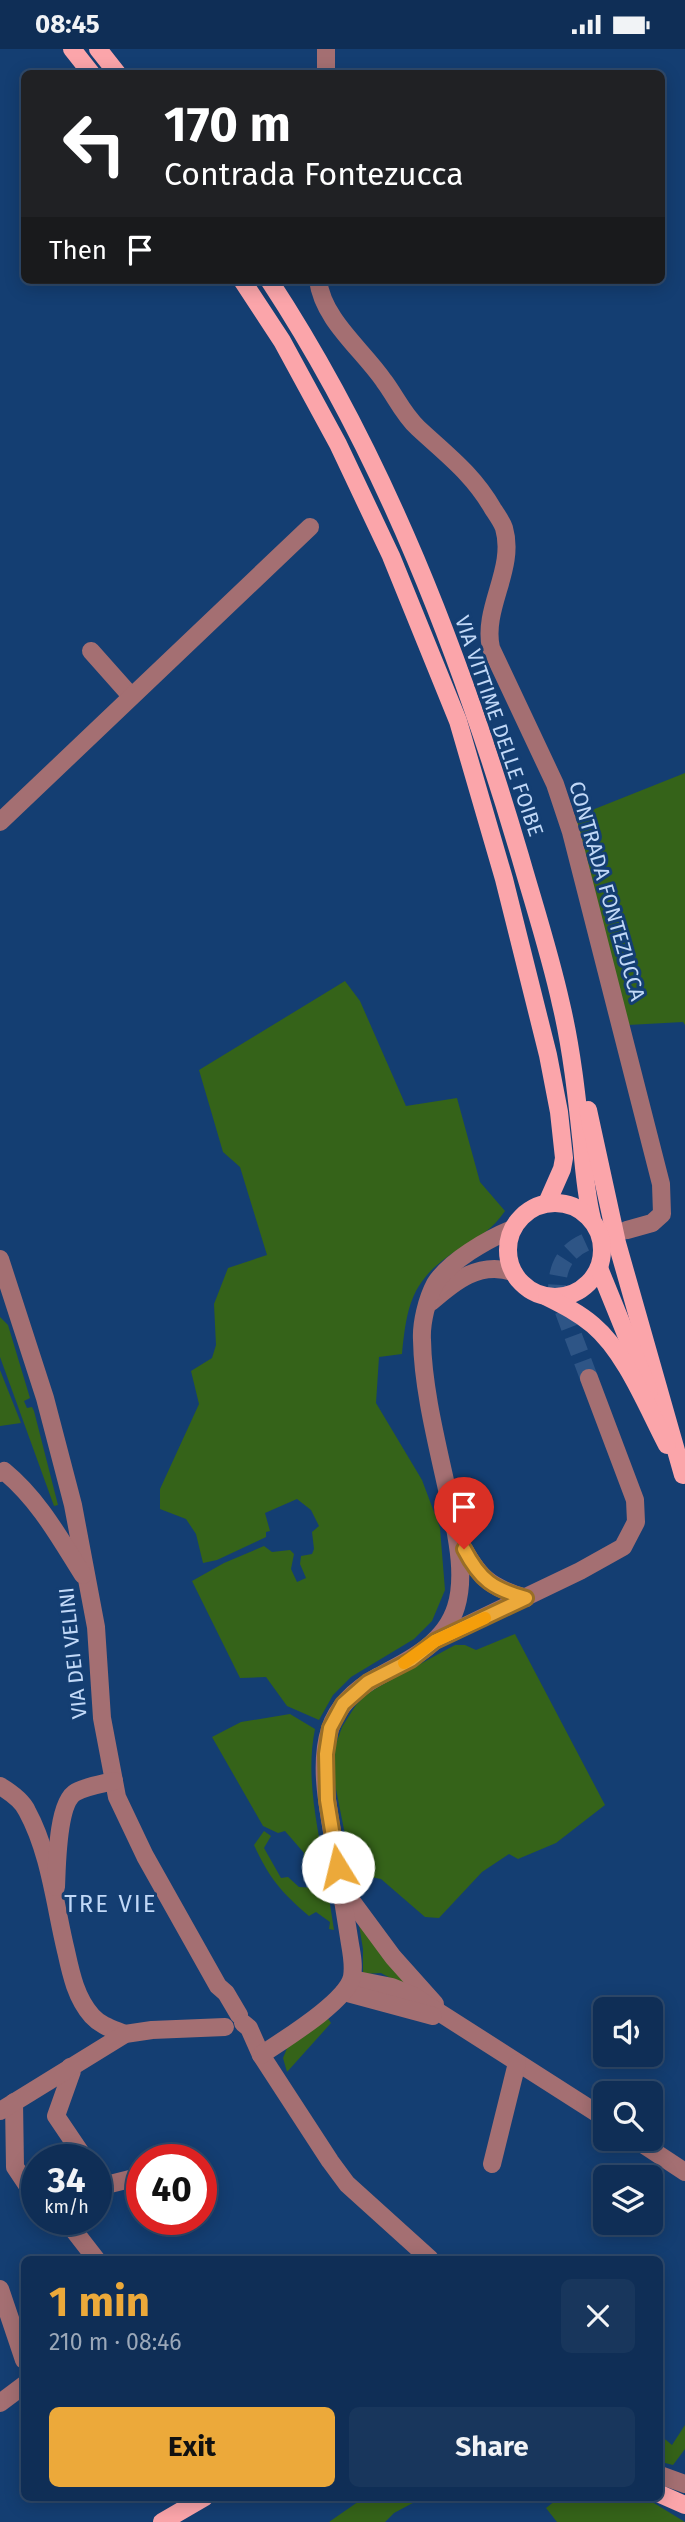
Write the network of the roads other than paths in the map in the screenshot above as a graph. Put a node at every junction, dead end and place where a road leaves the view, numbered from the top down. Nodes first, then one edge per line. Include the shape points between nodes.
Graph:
1 (72, 49) edge
2 (97, 49) edge
3 (326, 49) edge
4 (88, 70) edge
5 (114, 70) edge
6 (326, 70) edge
7 (245, 284) edge
8 (272, 284) edge
9 (319, 284) edge
10 (310, 527) dead end
11 (91, 651) dead end
12 (131, 696) junction
13 (0, 823) edge
14 (562, 1009) junction
15 (547, 1203) junction
16 (592, 1219) junction
17 (512, 1229) junction
18 (627, 1230) tunnel mouth
19 (0, 1259) edge
20 (599, 1268) junction
21 (513, 1272) junction
22 (547, 1297) junction
23 (428, 1305) junction
24 (589, 1378) tunnel mouth
25 (0, 1473) edge
26 (684, 1477) edge
27 (456, 1535) junction
28 (89, 1584) junction
29 (526, 1598) junction
30 (435, 1641) junction
31 (114, 1781) junction
32 (0, 1786) edge
33 (341, 1886) junction
34 (56, 1908) junction
35 (348, 1985) junction
36 (450, 2020) junction
37 (231, 2021) junction
38 (125, 2034) junction
39 (261, 2055) junction
40 (517, 2063) junction
41 (70, 2067) junction
42 (7, 2107) edge
43 (593, 2111) edge
44 (75, 2144) edge
45 (653, 2151) edge
46 (492, 2164) dead end
47 (685, 2172) edge
48 (21, 2176) edge
49 (77, 2235) edge
50 (94, 2256) edge
51 (421, 2256) edge
52 (0, 2290) edge
53 (21, 2351) edge
54 (21, 2387) edge
55 (0, 2403) edge
56 (685, 2484) edge
57 (665, 2487) edge
58 (198, 2501) edge
59 (685, 2505) edge
60 (162, 2522) edge

1 - 4 main road
2 - 5 main road
3 - 6 street
7 - 15 main road, VIA VITTIME DELLE FOIBE via 282,341 338,444 391,556 458,721 505,879 559,1112 564,1158
8 - 14 main road, VIA VITTIME DELLE FOIBE via 369,457 422,575 500,786
9 - 18 street, CONTRADA FONTEZUCCA via 336,322 403,411 455,459 504,527 505,566 488,637 555,784 571,832 661,1184 662,1214 652,1223
10 - 12 street
11 - 12 street
12 - 13 street
14 - 16 main road, VIA VITTIME DELLE FOIBE
14 - 26 main road via 617,1243
15 - 16 main road via 564,1203
15 - 17 main road via 527,1212
16 - 20 main road via 603,1243
17 - 21 main road via 508,1258
17 - 23 street via 446,1269
19 - 28 street, VIA DEI VELINI via 62,1461
20 - 22 main road via 578,1292
20 - 26 main road
21 - 22 main road via 522,1284
21 - 23 street via 481,1269
22 - 26 main road via 576,1312 609,1342
23 - 27 street via 422,1339
24 - 29 street via 635,1500 636,1522 623,1548
25 - 28 street via 4,1471 25,1489
27 - 29 street via 478,1573 492,1586
27 - 30 street via 458,1598 447,1626
28 - 31 street, VIA DEI VELINI via 102,1718
29 - 30 street
30 - 33 street via 353,1693 330,1728 327,1800
31 - 34 street via 75,1792 67,1799 61,1815
31 - 37 street, VIA DEI VELINI via 145,1856 218,1986
32 - 34 street via 27,1809
33 - 35 street via 353,1963
33 - 36 street via 393,1957
34 - 38 street via 73,1980 84,2004 105,2026
35 - 36 street via 392,1987
35 - 39 street via 320,2014
36 - 40 street
37 - 38 street
37 - 39 street
38 - 41 street
39 - 51 street via 347,2184
40 - 43 street
40 - 46 street
41 - 42 street
41 - 44 street via 56,2116
42 - 48 street via 15,2167
45 - 47 street
49 - 50 street
52 - 53 street
54 - 55 street
56 - 57 street
57 - 59 street
58 - 60 main road

